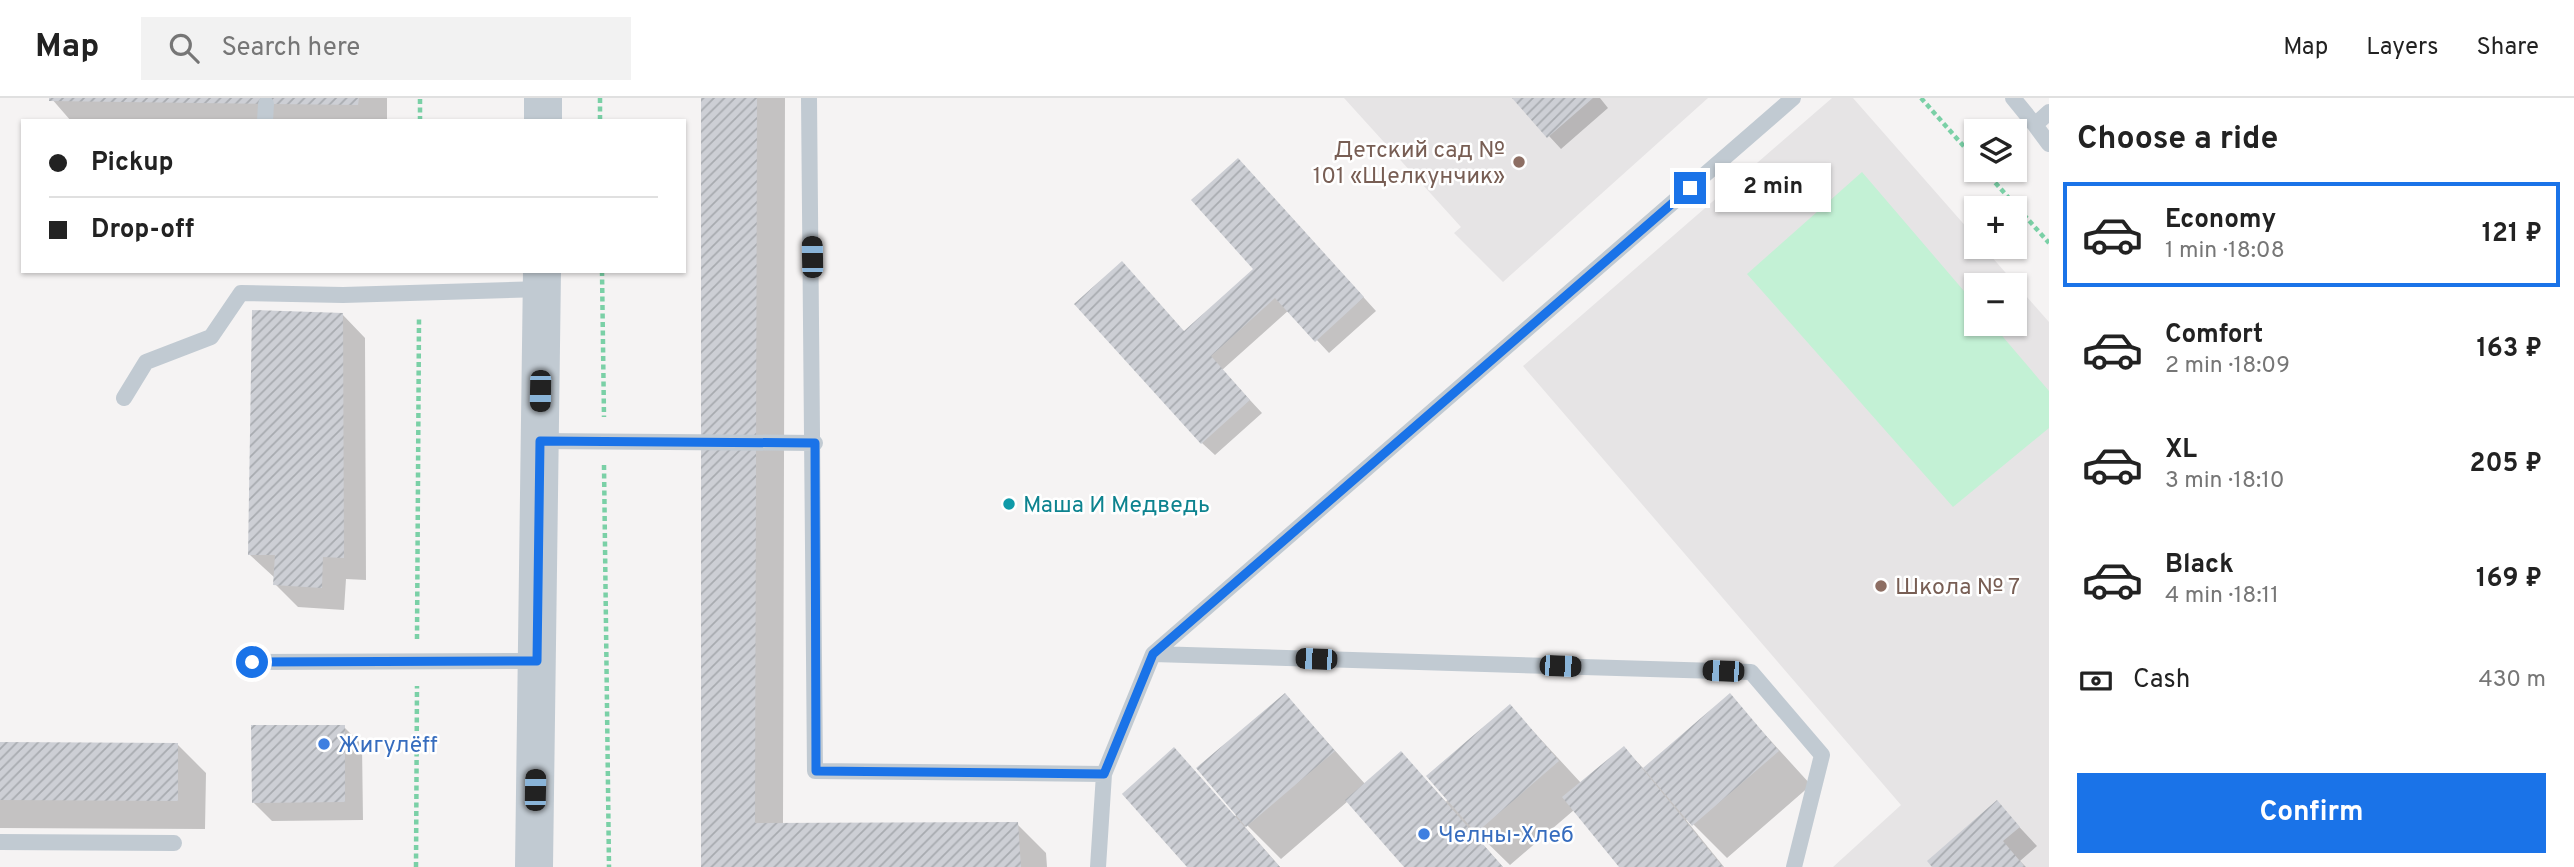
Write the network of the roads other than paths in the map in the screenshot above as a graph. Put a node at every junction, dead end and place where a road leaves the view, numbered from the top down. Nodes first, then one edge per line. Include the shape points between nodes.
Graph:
1 (543, 98) edge
2 (809, 98) edge
3 (1793, 98) edge
4 (2013, 98) edge
5 (266, 104) dead end
6 (2049, 112) edge
7 (265, 119) edge
8 (543, 119) edge
9 (2035, 124) junction
10 (2049, 144) edge
11 (542, 280) edge
12 (124, 398) dead end
13 (540, 441) junction
14 (815, 443) junction
15 (1153, 654) junction
16 (537, 661) junction
17 (252, 662) dead end
18 (1104, 774) junction
19 (0, 842) edge
20 (174, 843) dead end
21 (534, 867) edge
22 (1098, 867) edge
23 (1794, 867) edge

1 - 8 street
2 - 14 lane
3 - 15 lane
4 - 9 lane
5 - 7 lane
6 - 9 lane
9 - 10 lane
11 - 12 lane via 344,295 241,293 211,337 146,362
11 - 13 street
13 - 14 lane
13 - 16 street
14 - 18 lane via 816,771
15 - 18 lane
15 - 23 lane via 1751,672 1822,755
16 - 17 lane
16 - 21 street
18 - 22 lane
19 - 20 lane

